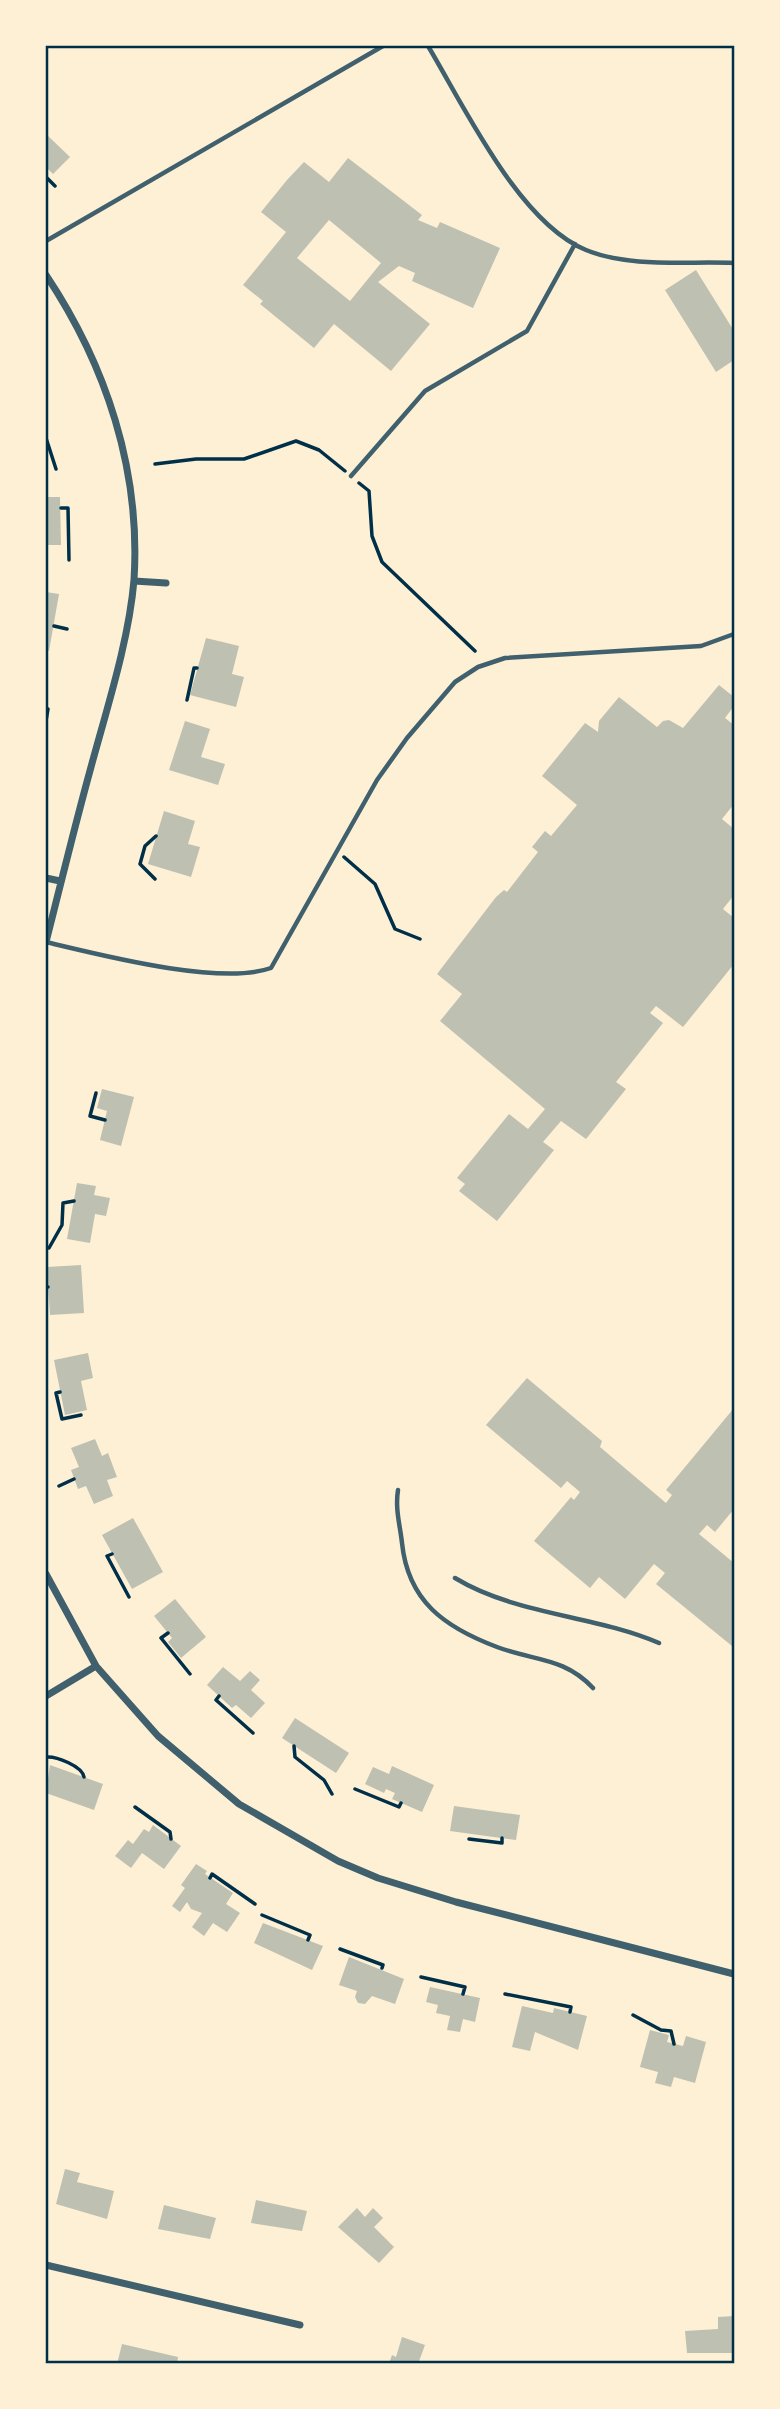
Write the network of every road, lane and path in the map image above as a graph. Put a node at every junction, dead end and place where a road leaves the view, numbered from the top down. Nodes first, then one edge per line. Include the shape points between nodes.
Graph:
1 (383, 46) edge
2 (428, 46) edge
3 (46, 177) edge
4 (55, 186) dead end
5 (46, 241) edge
6 (575, 244) junction
7 (734, 263) edge
8 (46, 275) edge
9 (46, 438) edge
10 (155, 464) dead end
11 (56, 469) dead end
12 (351, 476) junction
13 (61, 508) dead end
14 (69, 559) dead end
15 (134, 581) junction
16 (166, 583) dead end
17 (54, 626) dead end
18 (67, 629) dead end
19 (734, 634) edge
20 (475, 651) dead end
21 (197, 668) dead end
22 (187, 700) dead end
23 (46, 708) edge
24 (46, 721) edge
25 (156, 836) dead end
26 (344, 856) dead end
27 (46, 878) edge
28 (155, 879) dead end
29 (60, 881) junction
30 (420, 939) dead end
31 (46, 942) edge
32 (96, 1093) dead end
33 (105, 1120) dead end
34 (74, 1201) dead end
35 (49, 1248) dead end
36 (46, 1328) edge
37 (46, 1340) edge
38 (60, 1392) dead end
39 (80, 1415) dead end
40 (74, 1479) dead end
41 (59, 1486) dead end
42 (398, 1490) dead end
43 (112, 1553) dead end
44 (46, 1574) edge
45 (455, 1578) dead end
46 (129, 1597) dead end
47 (168, 1633) dead end
48 (659, 1643) dead end
49 (96, 1666) junction
50 (190, 1674) dead end
51 (593, 1688) dead end
52 (46, 1696) edge
53 (219, 1696) dead end
54 (253, 1733) dead end
55 (294, 1746) dead end
56 (46, 1757) edge
57 (84, 1777) dead end
58 (355, 1789) dead end
59 (332, 1794) dead end
60 (401, 1803) dead end
61 (135, 1807) dead end
62 (502, 1838) dead end
63 (171, 1839) dead end
64 (469, 1839) dead end
65 (210, 1878) dead end
66 (255, 1904) dead end
67 (262, 1915) dead end
68 (308, 1940) dead end
69 (340, 1949) dead end
70 (382, 1968) dead end
71 (734, 1974) edge
72 (421, 1978) dead end
73 (463, 1994) dead end
74 (505, 1994) dead end
75 (570, 2012) dead end
76 (633, 2015) dead end
77 (674, 2044) dead end
78 (46, 2265) edge
79 (300, 2325) dead end

1 - 5 lane
2 - 6 lane via 513,186 537,214
3 - 4 path
6 - 7 lane via 633,260
6 - 12 lane via 527,331 425,391
8 - 15 street via 94,358 119,429 129,476
9 - 11 path
10 - 12 path via 244,459 296,441 319,450
12 - 20 path via 369,491 372,536 382,562
13 - 14 path via 68,508
15 - 16 street
15 - 29 street
17 - 18 path
19 - 31 lane via 701,646 505,658 478,667 455,682 377,780 271,968 254,974 195,970 133,962
21 - 22 path
23 - 24 path
25 - 28 path via 145,846 140,864
26 - 30 path via 375,884 396,929
27 - 29 street
29 - 31 street
32 - 33 path via 90,1116
34 - 35 path via 63,1203 62,1225
36 - 37 path
38 - 39 path via 56,1393 62,1419
40 - 41 path
42 - 51 lane via 395,1505 405,1569 421,1601 453,1626 497,1647 559,1663 579,1673
43 - 46 path via 107,1556
44 - 49 street
45 - 48 lane via 481,1593 628,1630
47 - 50 path via 161,1638
49 - 52 street
49 - 71 street via 159,1736 205,1778 239,1804 338,1861 451,1900
53 - 54 path via 216,1700
55 - 59 path via 295,1757 324,1780
56 - 57 path via 77,1767
58 - 60 path via 399,1807
61 - 63 path via 170,1832
62 - 64 path via 502,1843
65 - 66 path via 212,1874
67 - 68 path via 310,1935
69 - 70 path
72 - 73 path via 465,1987
74 - 75 path via 571,2007
76 - 77 path via 660,2031 671,2031
78 - 79 street

